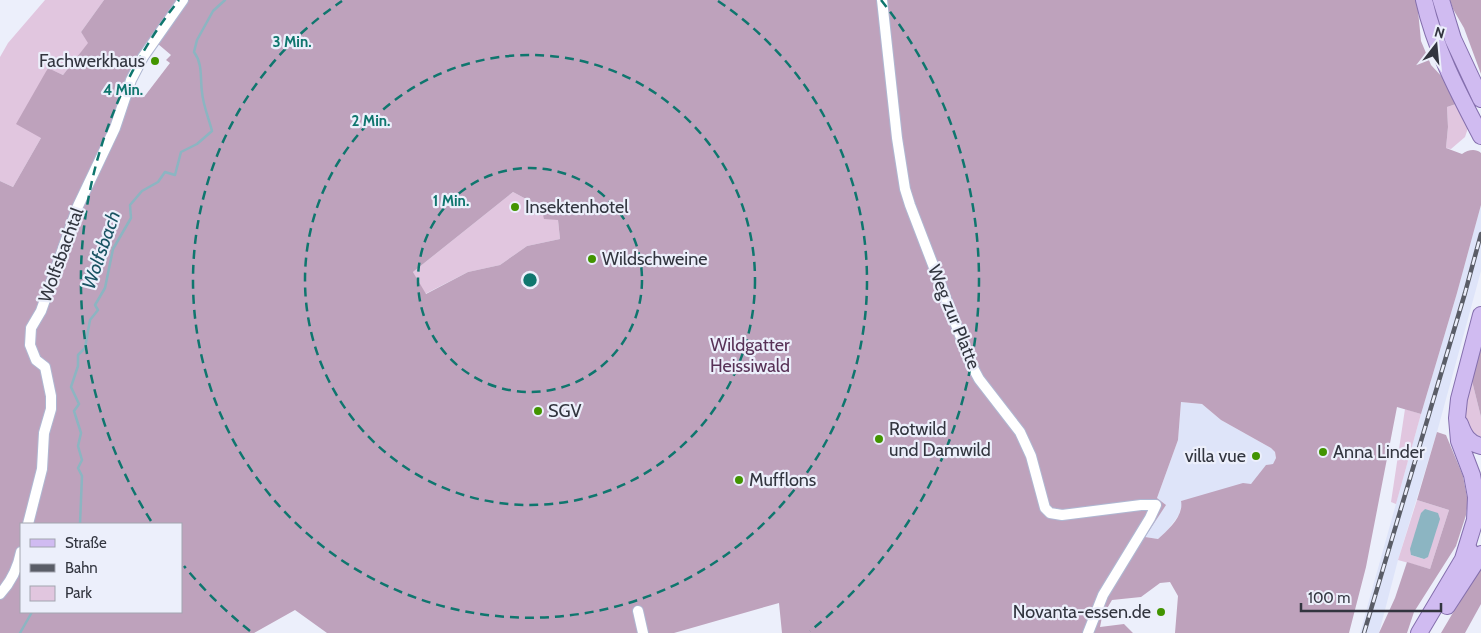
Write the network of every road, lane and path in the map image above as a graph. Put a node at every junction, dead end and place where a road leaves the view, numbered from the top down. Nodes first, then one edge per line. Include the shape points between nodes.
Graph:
1 (183, 0) edge
2 (882, 0) edge
3 (1424, 0) edge
4 (1440, 0) edge
5 (1481, 99) edge
6 (1481, 136) edge
7 (1481, 315) edge
8 (1457, 418) junction
9 (1481, 446) edge
10 (28, 523) edge
11 (1481, 529) edge
12 (1481, 554) edge
13 (20, 558) edge
14 (1463, 559) junction
15 (0, 594) edge
16 (638, 611) dead end
17 (643, 633) edge
18 (1088, 633) edge
19 (1418, 633) edge
20 (1430, 633) edge

1 - 10 street, Wolfsbachtal via 131,80 115,128 78,206 41,311 31,328 30,345 36,360 45,368 51,409 44,433 42,468
2 - 18 street, Weg zur Platte via 898,145 910,205 971,364 1020,432 1031,456 1045,508 1050,514 1062,515 1156,505 1114,575
3 - 6 main road via 1445,64
4 - 5 main road via 1453,39
7 - 8 main road
8 - 9 main road via 1465,437
8 - 14 main road via 1459,441 1476,497 1475,520
11 - 14 main road
12 - 20 main road
13 - 15 street
14 - 19 main road
16 - 17 street

